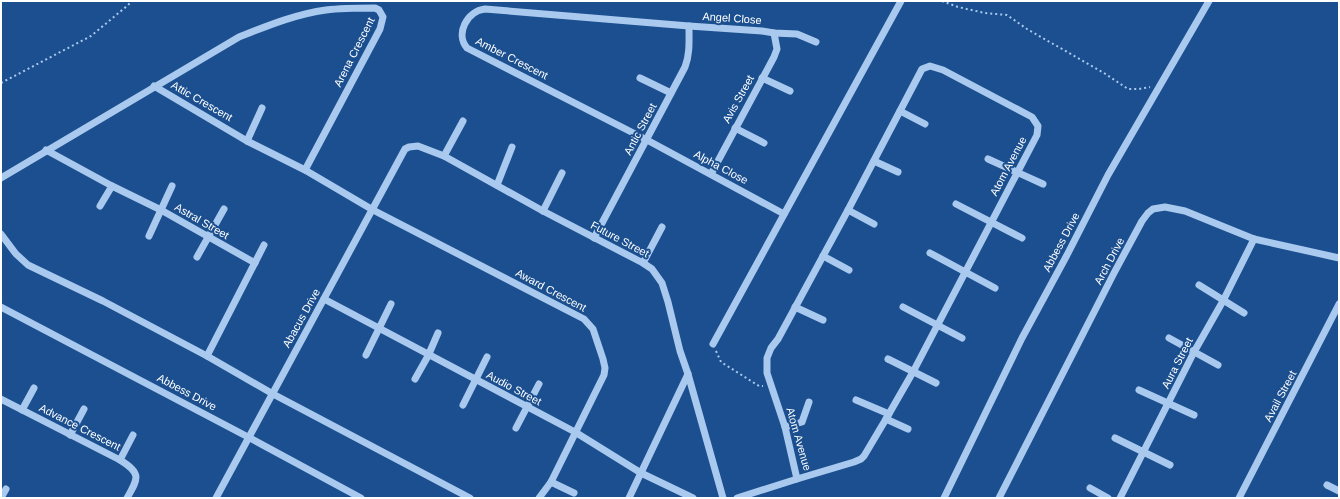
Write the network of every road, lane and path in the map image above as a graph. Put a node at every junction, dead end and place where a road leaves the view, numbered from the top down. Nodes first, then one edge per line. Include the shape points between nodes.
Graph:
1 (132, 1) edge
2 (901, 1) edge
3 (942, 1) edge
4 (1209, 1) edge
5 (689, 26) junction
6 (774, 33) junction
7 (816, 42) dead end
8 (640, 78) dead end
9 (762, 78) junction
10 (1, 83) edge
11 (1160, 84) junction
12 (154, 86) junction
13 (790, 91) dead end
14 (671, 93) junction
15 (262, 108) dead end
16 (900, 111) junction
17 (463, 121) dead end
18 (925, 124) dead end
19 (735, 128) junction
20 (646, 140) junction
21 (247, 141) junction
22 (764, 143) dead end
23 (512, 147) dead end
24 (406, 149) joint
25 (46, 150) junction
26 (444, 156) junction
27 (988, 159) dead end
28 (874, 160) junction
29 (305, 170) junction
30 (898, 172) dead end
31 (1017, 173) junction
32 (562, 174) dead end
33 (711, 174) junction
34 (1, 178) edge
35 (1043, 184) dead end
36 (497, 185) junction
37 (112, 186) junction
38 (172, 186) dead end
39 (956, 204) dead end
40 (100, 206) dead end
41 (224, 209) dead end
42 (161, 210) junction
43 (373, 210) junction
44 (848, 210) junction
45 (543, 211) junction
46 (784, 214) junction
47 (991, 222) junction
48 (874, 224) dead end
49 (662, 227) dead end
50 (1, 234) edge
51 (149, 236) dead end
52 (208, 238) junction
53 (594, 238) junction
54 (1022, 238) dead end
55 (1254, 239) junction
56 (264, 245) dead end
57 (930, 253) dead end
58 (823, 256) junction
59 (197, 258) dead end
60 (1339, 258) edge
61 (255, 263) junction
62 (643, 263) junction
63 (849, 270) dead end
64 (964, 272) junction
65 (1199, 285) dead end
66 (995, 288) dead end
67 (324, 299) junction
68 (1223, 300) junction
69 (392, 304) dead end
70 (1339, 304) edge
71 (1, 307) edge
72 (795, 307) junction
73 (903, 307) dead end
74 (1244, 313) dead end
75 (823, 320) dead end
76 (937, 324) junction
77 (379, 328) junction
78 (438, 333) dead end
79 (962, 338) dead end
80 (1169, 338) dead end
81 (713, 344) joint
82 (1194, 352) junction
83 (366, 354) dead end
84 (207, 356) junction
85 (428, 356) junction
86 (487, 357) dead end
87 (888, 359) dead end
88 (1218, 365) dead end
89 (913, 372) junction
90 (688, 374) junction
91 (415, 379) dead end
92 (475, 380) junction
93 (936, 383) dead end
94 (539, 384) dead end
95 (771, 386) junction
96 (34, 388) dead end
97 (1139, 390) dead end
98 (273, 394) junction
99 (1, 399) edge
100 (856, 400) dead end
101 (809, 402) dead end
102 (1169, 403) junction
103 (463, 405) dead end
104 (526, 407) junction
105 (84, 409) dead end
106 (22, 410) junction
107 (1194, 415) dead end
108 (888, 417) junction
109 (785, 427) junction
110 (516, 428) dead end
111 (908, 429) dead end
112 (575, 432) junction
113 (70, 435) junction
114 (133, 435) dead end
115 (248, 436) junction
116 (1115, 438) dead end
117 (1143, 452) junction
118 (120, 460) junction
119 (1170, 465) dead end
120 (641, 473) junction
121 (798, 479) junction
122 (551, 482) junction
123 (1327, 485) dead end
124 (1090, 488) dead end
125 (6, 489) dead end
126 (1339, 491) edge
127 (574, 493) dead end
128 (1, 498) edge
129 (127, 498) edge
130 (216, 498) edge
131 (361, 498) edge
132 (470, 498) edge
133 (540, 498) edge
134 (629, 498) edge
135 (693, 498) edge
136 (723, 498) edge
137 (737, 498) edge
138 (944, 498) edge
139 (999, 498) edge
140 (1108, 498) edge
141 (1120, 498) edge
142 (1239, 498) edge

1 - 10 path via 92,36
2 - 46 street
3 - 11 path via 958,7 1007,16 1128,89 1138,90
4 - 11 street, Abbess Drive
5 - 6 street, Angel Close
5 - 14 street, Antic Street via 688,59
5 - 20 street, Amber Crescent via 484,9 472,14 465,24 462,37 467,48
6 - 7 street, Angel Close via 797,34
6 - 9 street, Avis Street via 777,49
8 - 14 street
9 - 13 street
9 - 19 street, Avis Street
11 - 138 street, Abbess Drive via 1108,175 1022,338
12 - 21 street, Attic Crescent
12 - 25 street, Attic Crescent
12 - 29 street, Arena Crescent via 239,37 277,22 326,10 376,8 384,18 380,29
14 - 20 street, Antic Street
15 - 21 street
16 - 18 street
16 - 28 street, Atom Avenue
16 - 31 street, Atom Avenue via 922,69 930,66 943,70 1032,117 1037,123 1037,135
17 - 26 street
19 - 22 street
19 - 33 street, Avis Street
20 - 33 street, Alpha Close
20 - 53 street, Antic Street
21 - 29 street, Attic Crescent
23 - 36 street
24 - 26 street, Future Street via 418,146
24 - 43 street, Abacus Drive
25 - 34 street, Attic Crescent
25 - 37 street, Astral Street
26 - 36 street, Future Street
27 - 31 street
28 - 30 street
28 - 44 street, Atom Avenue
29 - 43 street, Attic Crescent
31 - 35 street
31 - 47 street, Atom Avenue
32 - 45 street
33 - 46 street, Alpha Close
36 - 45 street, Future Street
37 - 40 street
37 - 42 street, Astral Street
38 - 42 street
39 - 47 street
41 - 52 street
42 - 51 street
42 - 52 street, Astral Street
43 - 67 street, Abacus Drive
43 - 112 street, Award Crescent via 584,319 589,324 593,329 605,368 604,375
44 - 48 street
44 - 58 street, Atom Avenue
45 - 53 street, Future Street
46 - 81 street
47 - 54 street
47 - 64 street, Atom Avenue
49 - 62 street
50 - 84 street via 28,265 103,300
52 - 59 street
52 - 61 street, Astral Street
53 - 62 street, Future Street
55 - 60 street, Arch Drive
55 - 68 street, Aura Street
55 - 139 street, Arch Drive via 1185,211 1159,208 1148,213 1089,321
56 - 61 street
57 - 64 street
58 - 63 street
58 - 72 street, Atom Avenue
61 - 84 street
62 - 90 street, Future Street via 652,269 662,283
64 - 66 street
64 - 76 street, Atom Avenue
65 - 68 street
67 - 77 street, Audio Street
67 - 98 street, Abacus Drive
68 - 74 street
68 - 82 street, Aura Street
69 - 77 street
70 - 142 street, Avail Street
71 - 115 street, Abbess Drive
72 - 75 street
72 - 95 street, Atom Avenue via 767,358 767,373
73 - 76 street
76 - 79 street
76 - 89 street, Atom Avenue
77 - 83 street
77 - 85 street, Audio Street
78 - 85 street
80 - 82 street
81 - 95 path via 721,362 759,386
82 - 88 street
82 - 102 street, Aura Street
84 - 98 street
85 - 91 street
85 - 92 street, Audio Street
86 - 92 street
87 - 89 street
89 - 93 street
89 - 108 street, Atom Avenue
90 - 120 street
90 - 136 street, Future Street
92 - 103 street
92 - 104 street, Audio Street
94 - 104 street
95 - 109 street, Atom Avenue
96 - 106 street
97 - 102 street
98 - 115 street, Abacus Drive
98 - 132 street
99 - 106 street, Advance Crescent
100 - 108 street
101 - 109 street via 802,422
102 - 107 street
102 - 117 street, Aura Street
104 - 110 street
104 - 112 street, Audio Street
105 - 113 street
106 - 113 street, Advance Crescent
108 - 111 street
108 - 121 street, Atom Avenue via 860,459
109 - 121 street, Atom Avenue
112 - 120 street, Audio Street
112 - 122 street, Award Crescent
113 - 118 street, Advance Crescent
114 - 118 street
115 - 130 street, Abacus Drive
115 - 131 street, Abbess Drive
116 - 117 street
117 - 119 street
117 - 141 street, Aura Street
118 - 129 street, Advance Crescent via 135,471 137,480
120 - 134 street
120 - 135 street, Audio Street
121 - 137 street
122 - 127 street
122 - 133 street, Award Crescent
123 - 126 street
124 - 140 street
125 - 128 street

